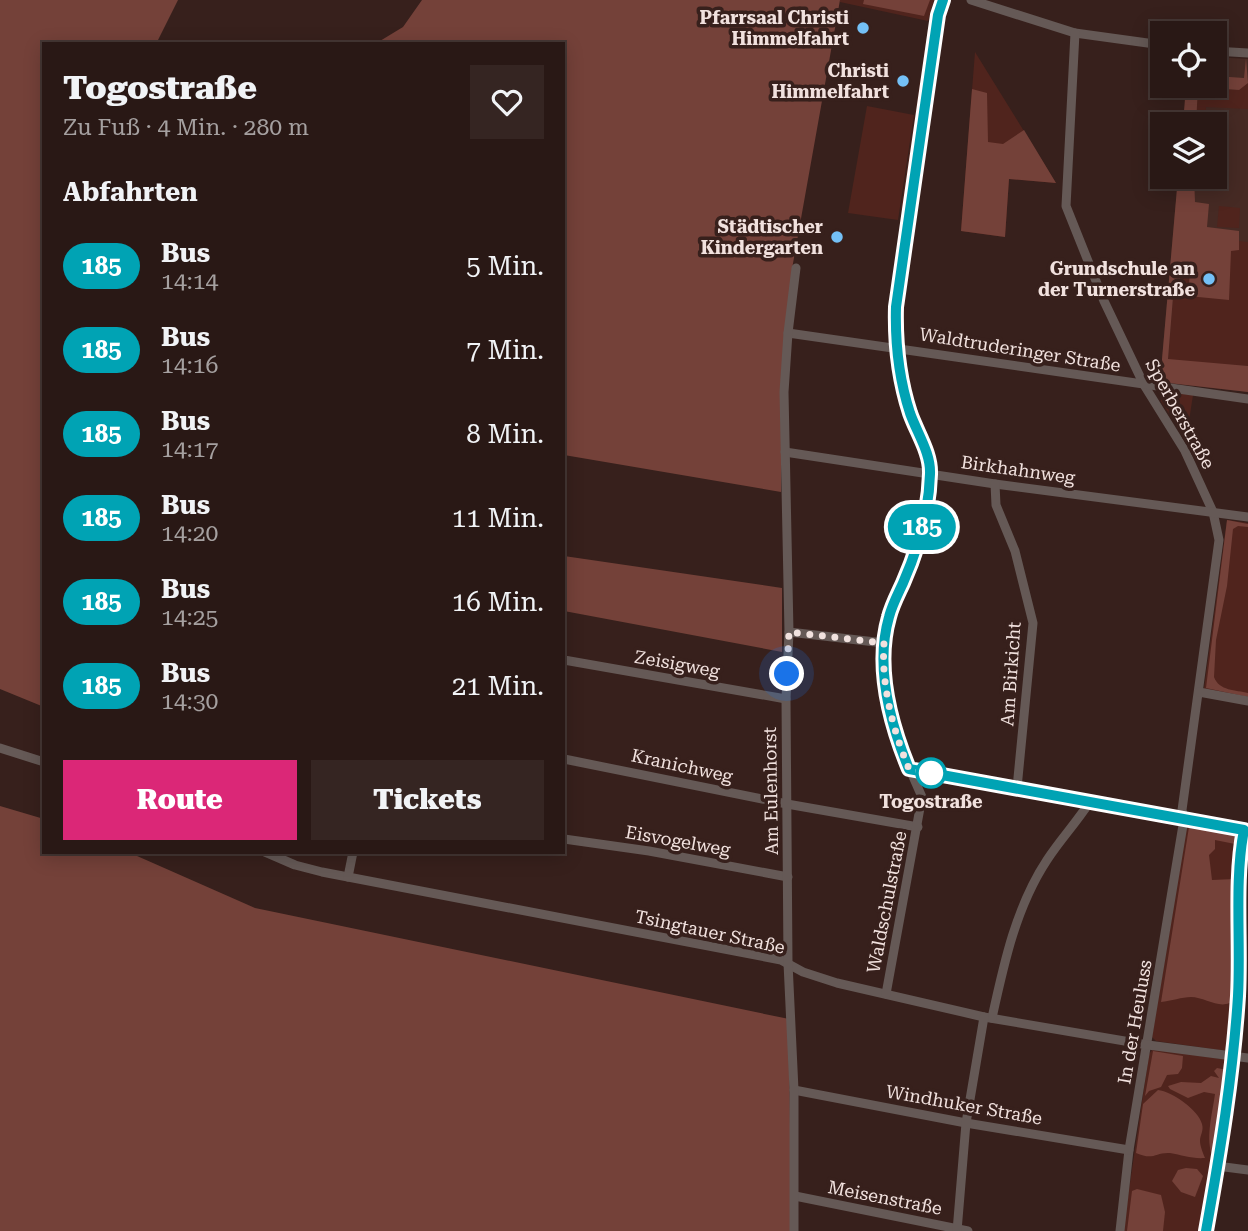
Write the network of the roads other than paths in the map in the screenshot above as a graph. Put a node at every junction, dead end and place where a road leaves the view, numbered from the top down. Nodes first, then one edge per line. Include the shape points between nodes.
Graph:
1 (943, 0) edge
2 (971, 0) edge
3 (1075, 33) junction
4 (1150, 43) edge
5 (1227, 52) edge
6 (1248, 53) edge
7 (796, 268) dead end
8 (788, 333) junction
9 (896, 347) junction
10 (1144, 384) junction
11 (1248, 399) edge
12 (785, 452) junction
13 (930, 472) junction
14 (995, 484) junction
15 (1213, 512) junction
16 (1248, 517) edge
17 (789, 632) junction
18 (884, 643) junction
19 (565, 660) edge
20 (1199, 692) junction
21 (786, 699) junction
22 (1248, 701) edge
23 (0, 748) edge
24 (565, 759) edge
25 (42, 761) edge
26 (909, 769) junction
27 (1017, 788) junction
28 (1089, 803) junction
29 (787, 804) junction
30 (1184, 819) junction
31 (918, 827) junction
32 (1246, 830) edge
33 (565, 839) edge
34 (270, 854) edge
35 (353, 854) edge
36 (348, 877) junction
37 (788, 877) junction
38 (1244, 943) edge
39 (788, 963) junction
40 (886, 993) junction
41 (988, 1017) junction
42 (1148, 1045) junction
43 (1233, 1056) junction
44 (1248, 1058) edge
45 (794, 1090) junction
46 (966, 1123) junction
47 (1129, 1150) junction
48 (1217, 1166) junction
49 (1248, 1170) edge
50 (795, 1196) junction
51 (961, 1230) edge
52 (794, 1231) edge
53 (1120, 1231) edge
54 (1206, 1231) edge

1 - 9 street, Waldschulstraße via 898,282
2 - 3 street
3 - 4 street
3 - 10 street, Sperberstraße via 1066,206
5 - 6 street
7 - 8 street, Am Eulenhorst
8 - 9 street, Waldtruderinger Straße
8 - 12 street, Am Eulenhorst
9 - 10 street, Waldtruderinger Straße
9 - 13 street, Waldschulstraße via 905,394
10 - 11 street, Waldtruderinger Straße
10 - 15 street, Sperberstraße via 1185,451
12 - 13 street, Birkhahnweg
12 - 17 street, Am Eulenhorst
13 - 14 street, Birkhahnweg
13 - 18 street, Waldschulstraße via 920,536 893,605
14 - 15 street, Birkhahnweg
14 - 27 street, Am Birkicht via 996,505 1015,551 1033,623
15 - 16 street, Birkhahnweg
15 - 20 street, Sperberstraße via 1219,540
17 - 18 street
17 - 21 street, Am Eulenhorst
18 - 26 street, Waldschulstraße via 890,704
19 - 21 street, Zeisigweg
20 - 22 street
20 - 30 street, Sperberstraße
21 - 29 street, Am Eulenhorst
23 - 25 street
24 - 29 street, Kranichweg
26 - 27 street
26 - 31 street, Waldschulstraße via 922,797
27 - 28 street
28 - 30 street
28 - 41 street via 1047,860 1026,898
29 - 31 street, Kranichweg
29 - 37 street, Am Eulenhorst
30 - 32 street
30 - 42 street, In der Heuluss
31 - 40 street, Waldschulstraße
32 - 38 street via 1241,874
33 - 37 street, Eisvogelweg
34 - 36 street, Tsingtauer Straße
35 - 36 street
36 - 39 street, Tsingtauer Straße
37 - 39 street, Am Eulenhorst
38 - 43 street
39 - 40 street, Tsingtauer Straße via 837,983
39 - 45 street, Am Eulenhorst
40 - 41 street, Tsingtauer Straße
41 - 42 street, Tsingtauer Straße
41 - 46 street
42 - 43 street, Tsingtauer Straße
42 - 47 street, In der Heuluss
43 - 44 street, Tsingtauer Straße
43 - 48 street
45 - 46 street, Windhuker Straße
45 - 50 street, Am Eulenhorst
46 - 47 street, Windhuker Straße
46 - 51 street
47 - 53 street, In der Heuluss
48 - 49 street
48 - 54 street
50 - 51 street, Meisenstraße
50 - 52 street, Am Eulenhorst

